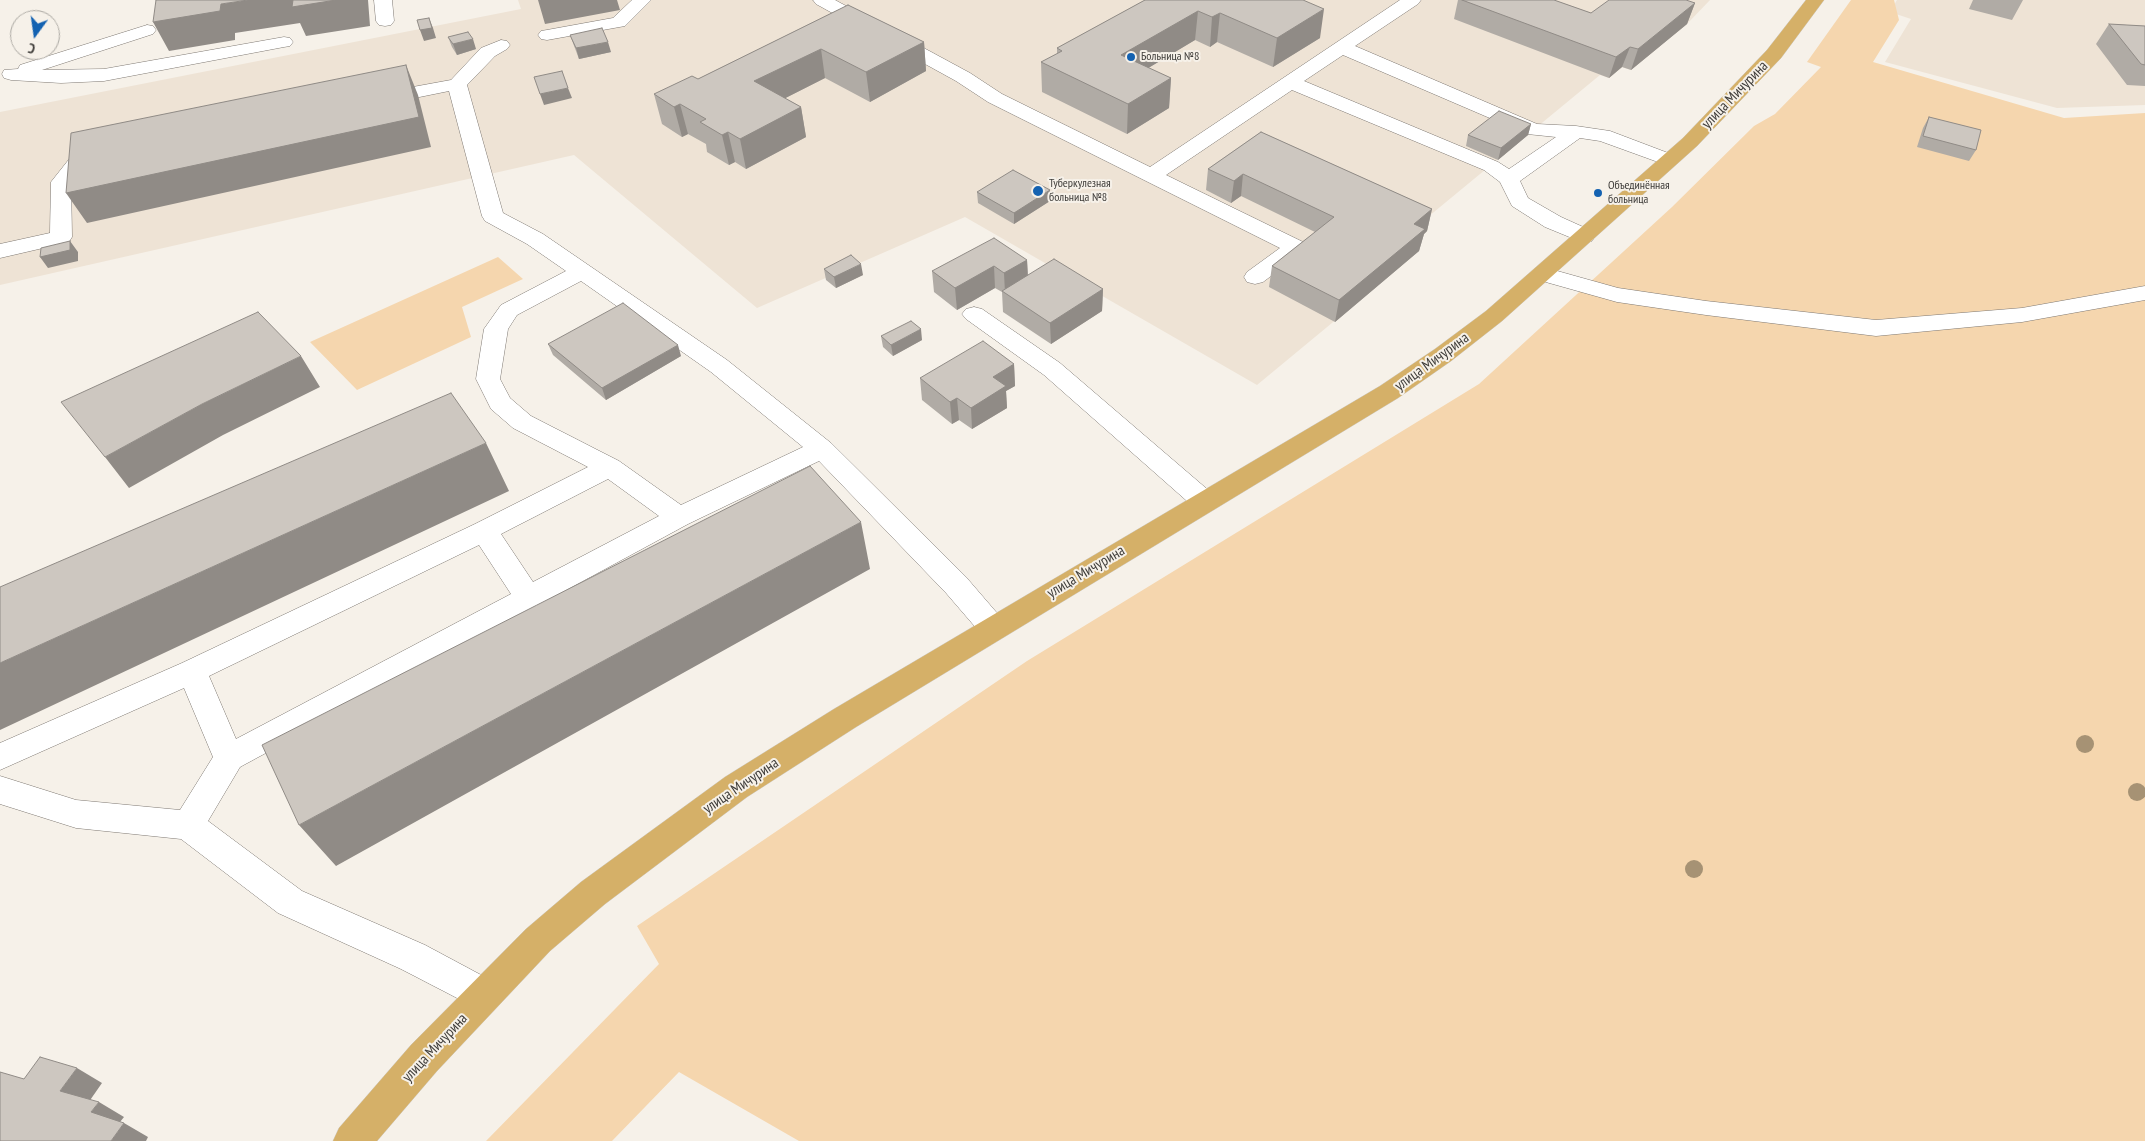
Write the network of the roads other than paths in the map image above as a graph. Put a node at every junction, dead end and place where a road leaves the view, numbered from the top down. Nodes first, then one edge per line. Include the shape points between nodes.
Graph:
1 (383, 0) edge
2 (642, 0) edge
3 (822, 0) edge
4 (1412, 0) edge
5 (1815, 0) edge
6 (157, 12) edge
7 (385, 21) dead end
8 (147, 30) junction
9 (547, 35) dead end
10 (284, 42) dead end
11 (501, 45) dead end
12 (1341, 47) junction
13 (147, 67) junction
14 (5, 76) edge
15 (1290, 82) junction
16 (457, 84) junction
17 (359, 104) edge
18 (1576, 132) junction
19 (116, 154) edge
20 (1669, 160) junction
21 (1151, 176) junction
22 (1509, 179) junction
23 (1584, 236) junction
24 (0, 251) edge
25 (581, 272) junction
26 (1543, 274) junction
27 (1255, 277) dead end
28 (2145, 293) edge
29 (974, 314) dead end
30 (822, 449) junction
31 (610, 467) junction
32 (1205, 502) junction
33 (678, 518) junction
34 (484, 531) junction
35 (529, 598) junction
36 (993, 628) junction
37 (192, 671) junction
38 (0, 757) edge
39 (229, 758) junction
40 (0, 790) edge
41 (188, 825) junction
42 (484, 995) junction
43 (352, 1141) edge

1 - 7 lane
2 - 9 lane via 619,22
3 - 21 lane via 995,98
4 - 12 lane
5 - 20 main road, улица Мичурина via 1774,54
6 - 8 lane
8 - 13 lane
8 - 14 lane
10 - 13 lane
11 - 16 lane via 488,52
12 - 15 lane
12 - 18 lane via 1534,130
13 - 14 lane via 104,75
15 - 21 lane
15 - 22 lane via 1491,166
16 - 17 lane
16 - 25 lane via 493,216 535,239
18 - 20 lane via 1603,135
18 - 22 lane
19 - 24 lane via 77,162 61,182 61,237
20 - 23 main road, улица Мичурина
21 - 27 lane via 1295,247
22 - 23 lane via 1519,202
23 - 26 main road, улица Мичурина
25 - 30 lane via 719,366
25 - 31 lane via 509,310 496,329 488,379 500,403 522,422
26 - 28 lane via 1617,295 1876,328 2022,315
26 - 32 main road, улица Мичурина via 1465,338 1390,392
29 - 32 lane via 1052,369
30 - 33 lane
30 - 36 lane via 956,585
31 - 33 lane
31 - 34 lane
32 - 36 main road, улица Мичурина
33 - 35 lane
34 - 35 lane
34 - 37 lane
35 - 39 lane
36 - 42 main road, улица Мичурина via 736,787 654,846 538,940
37 - 38 lane
37 - 39 lane
39 - 41 lane
40 - 41 lane via 76,814
41 - 42 lane via 290,902 413,957
42 - 43 main road, улица Мичурина

